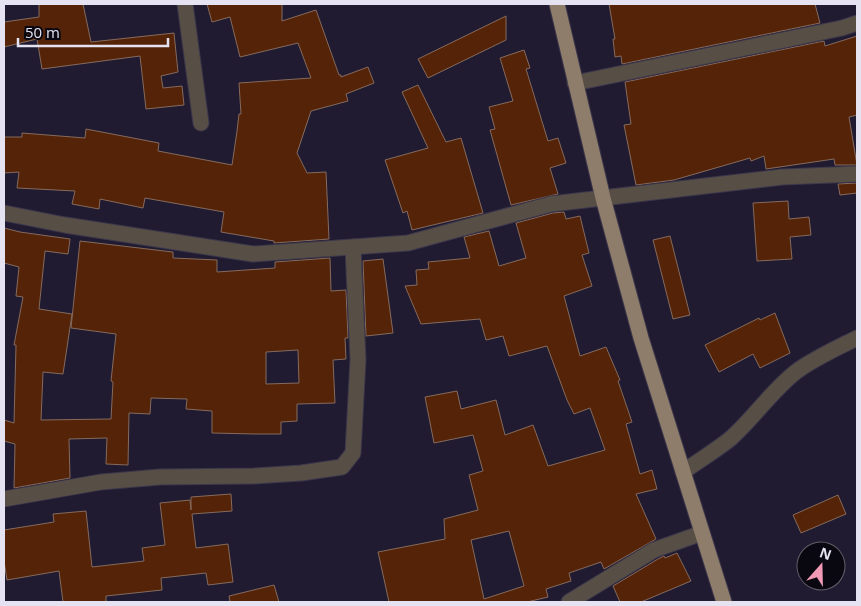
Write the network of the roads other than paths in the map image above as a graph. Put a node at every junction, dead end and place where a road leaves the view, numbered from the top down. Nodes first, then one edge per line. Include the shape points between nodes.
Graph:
1 (185, 4) edge
2 (557, 4) edge
3 (857, 23) edge
4 (575, 83) junction
5 (201, 123) dead end
6 (857, 174) edge
7 (604, 198) junction
8 (4, 213) edge
9 (353, 248) junction
10 (857, 338) edge
11 (683, 472) junction
12 (4, 499) edge
13 (702, 533) junction
14 (569, 602) edge
15 (724, 602) edge

1 - 5 street
2 - 4 main road
3 - 4 street
4 - 7 main road
6 - 7 street via 782,177
7 - 9 street via 551,204 408,244
7 - 11 main road via 640,338
8 - 9 street via 253,254
9 - 12 street via 358,359 353,454 342,468 254,476 160,477 101,482
10 - 11 street via 798,370 729,439
11 - 13 main road
13 - 14 street via 654,550
13 - 15 main road

